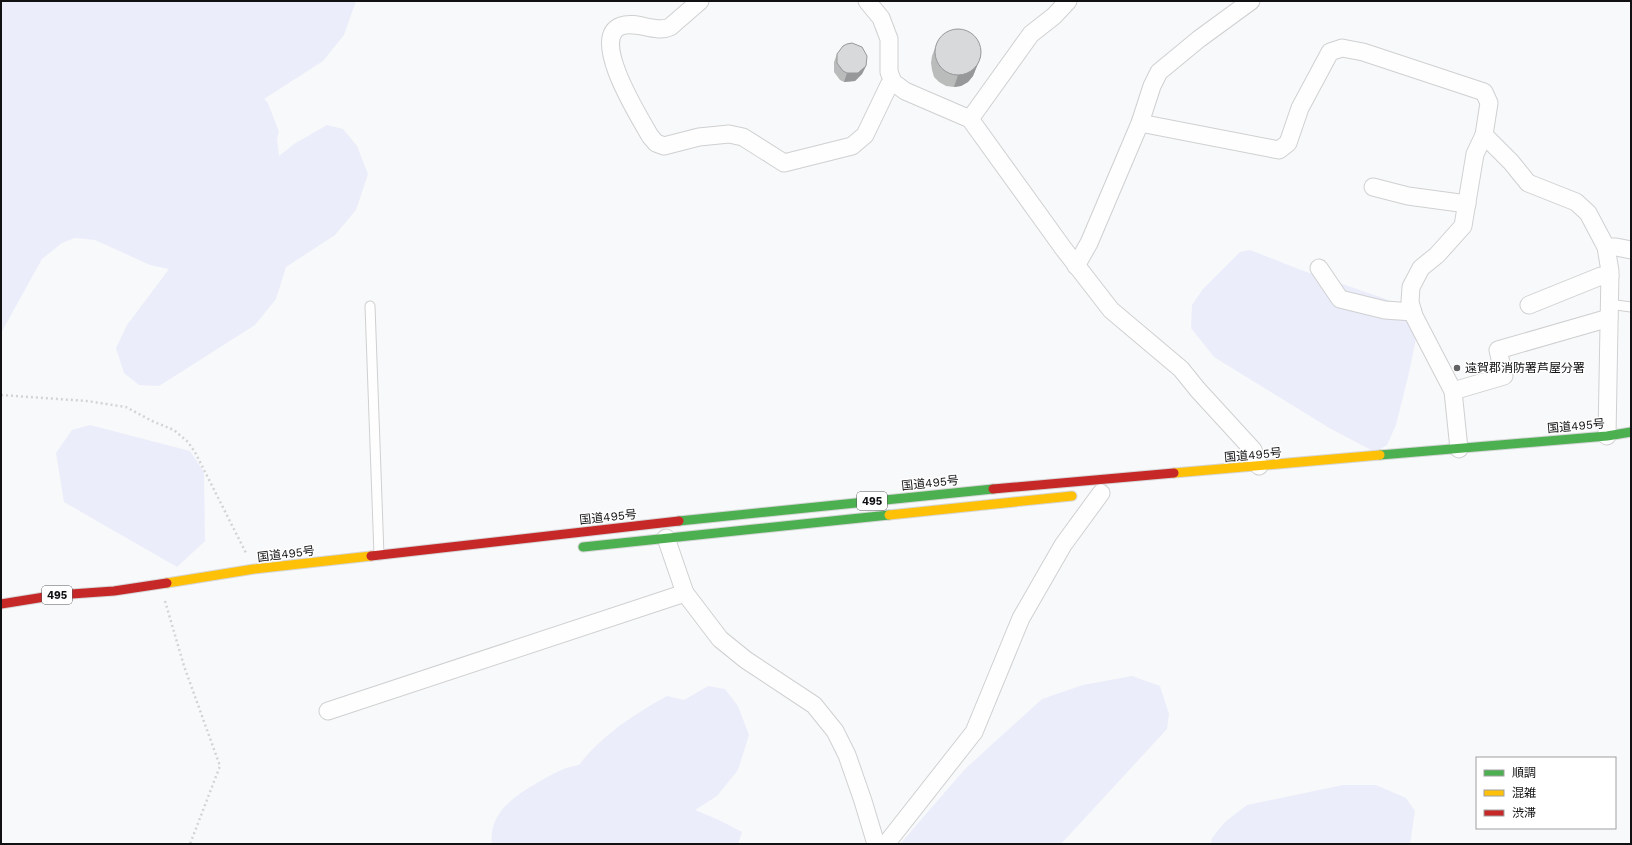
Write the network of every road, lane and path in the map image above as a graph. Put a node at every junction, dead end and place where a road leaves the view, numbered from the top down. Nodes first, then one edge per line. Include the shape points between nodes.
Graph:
1 (700, 1) edge
2 (867, 1) edge
3 (1068, 1) edge
4 (1251, 1) edge
5 (893, 82) junction
6 (970, 119) junction
7 (1140, 123) junction
8 (1484, 136) junction
9 (1373, 187) dead end
10 (1467, 204) junction
11 (1606, 247) junction
12 (1631, 250) edge
13 (1076, 266) junction
14 (1319, 268) dead end
15 (1610, 276) junction
16 (1529, 305) dead end
17 (370, 306) dead end
18 (1631, 307) edge
19 (1609, 311) junction
20 (1413, 312) junction
21 (1453, 391) junction
22 (1, 395) edge
23 (1631, 432) edge
24 (1607, 436) junction
25 (1459, 449) junction
26 (1259, 466) junction
27 (1093, 494) joint
28 (666, 538) junction
29 (572, 549) dead end
30 (379, 555) junction
31 (254, 570) junction
32 (114, 591) junction
33 (163, 593) joint
34 (685, 593) junction
35 (1, 604) edge
36 (328, 711) dead end
37 (190, 844) edge
38 (876, 844) edge
39 (886, 844) edge

1 - 5 street via 664,30 627,24 620,26 612,34 610,43 615,70 656,143 664,146 699,137 729,134 743,137 784,163 845,148 852,146 865,135 889,85
2 - 5 street via 881,18 889,39 889,72
3 - 6 street via 1031,34
4 - 7 street via 1159,72
5 - 6 street via 905,91
6 - 13 street
7 - 8 street via 1279,150 1288,143 1300,108 1330,52 1342,48 1363,52 1484,92 1489,103
7 - 13 street via 1089,243
8 - 10 street via 1474,154
8 - 11 street via 1528,183 1576,202 1588,213
9 - 10 street via 1408,196
10 - 20 street via 1463,226 1437,255 1421,268 1415,278 1411,287 1410,302
11 - 12 street
11 - 15 street
13 - 26 street via 1111,310 1181,370 1253,450
14 - 20 street via 1340,299 1385,310
15 - 16 street via 1601,276
15 - 19 street
17 - 30 lane
18 - 19 lane
19 - 21 street via 1599,320 1498,350 1504,376
19 - 24 street
20 - 21 street
21 - 25 street
22 - 31 path via 87,401 126,407 174,430 188,442 196,454
23 - 24 highway, 国道495号 / 495
24 - 25 highway, 国道495号 / 495
25 - 26 highway, 国道495号 / 495
26 - 30 highway, 国道495号 / 495 via 1023,486
27 - 28 highway, 495
27 - 39 street via 1021,618 974,732
28 - 29 highway, 495
28 - 34 street
30 - 31 highway, 国道495号 / 495
31 - 32 highway, 国道495号 / 495
32 - 33 highway, 国道495号 / 495
32 - 35 highway, 国道495号 / 495
33 - 37 path via 184,666 220,766
34 - 36 street
34 - 38 street via 720,639 746,660 814,705 835,731 847,755

